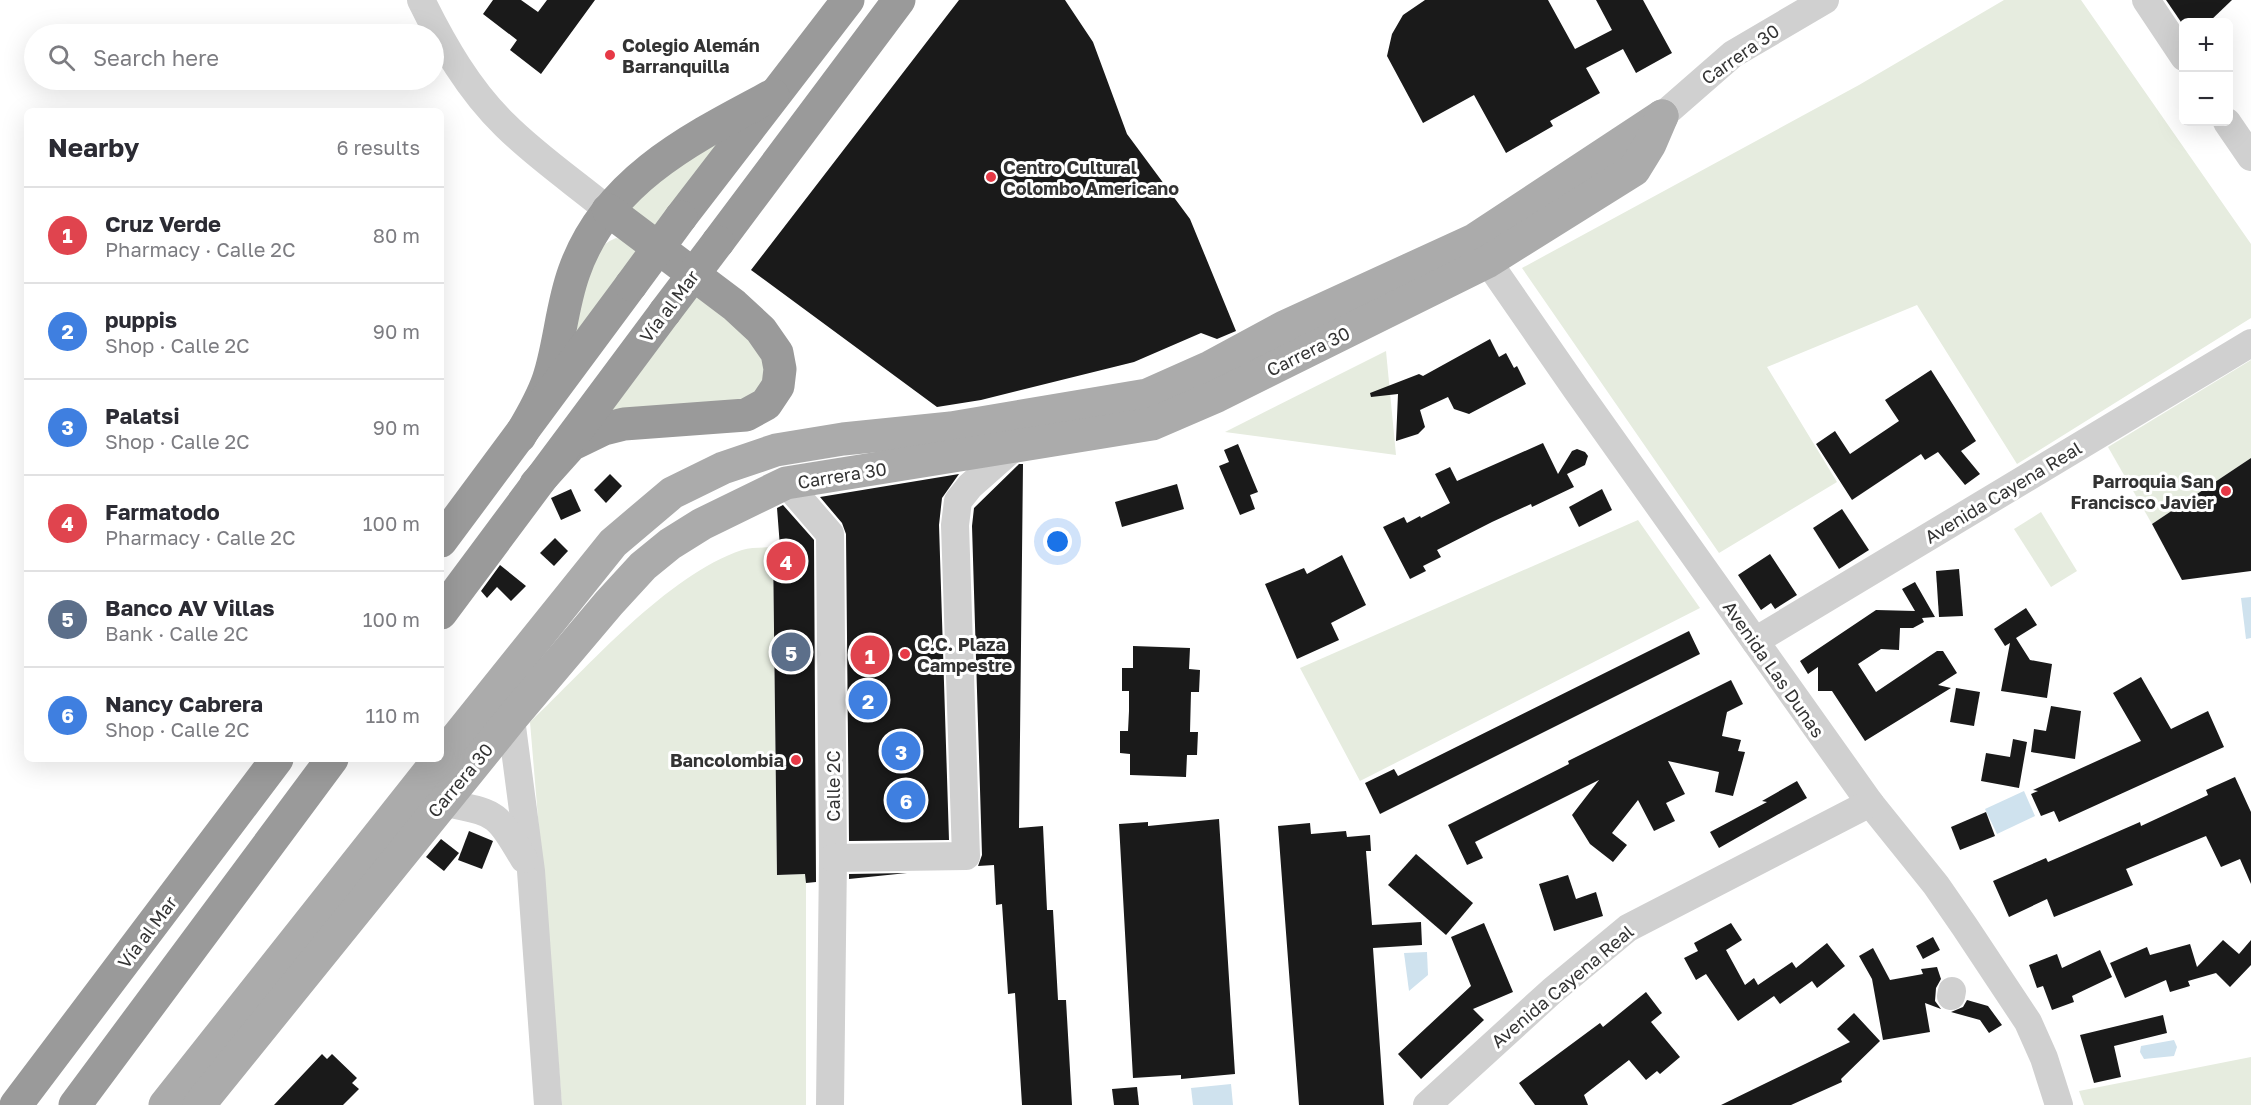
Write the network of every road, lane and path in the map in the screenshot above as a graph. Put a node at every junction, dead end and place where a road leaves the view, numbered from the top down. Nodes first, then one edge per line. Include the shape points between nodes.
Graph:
1 (420, 0) edge
2 (848, 0) edge
3 (899, 0) edge
4 (1825, 0) edge
5 (2145, 0) edge
6 (433, 24) edge
7 (444, 45) edge
8 (2179, 50) edge
9 (773, 95) junction
10 (1662, 116) joint
11 (2230, 126) edge
12 (2251, 157) edge
13 (608, 210) junction
14 (1480, 251) junction
15 (2251, 343) edge
16 (520, 436) junction
17 (1014, 447) junction
18 (786, 483) junction
19 (537, 484) junction
20 (444, 537) edge
21 (444, 609) edge
22 (1755, 641) junction
23 (511, 719) junction
24 (444, 753) edge
25 (275, 762) edge
26 (331, 762) edge
27 (437, 762) edge
28 (441, 802) junction
29 (1870, 803) junction
30 (833, 858) junction
31 (531, 871) junction
32 (16, 1105) edge
33 (75, 1105) edge
34 (165, 1105) edge
35 (199, 1105) edge
36 (548, 1105) edge
37 (830, 1105) edge
38 (1427, 1105) edge
39 (2059, 1105) edge

1 - 6 street
2 - 9 highway
3 - 19 highway, Vía al Mar, bridge
4 - 10 street, Carrera 30 via 1693,82
5 - 8 street
7 - 13 street via 477,94 505,126
9 - 13 highway via 662,158
9 - 16 highway, bridge
10 - 14 main road, Carrera 30
11 - 12 street
13 - 16 highway via 574,272 549,377
13 - 19 highway via 734,305 761,330 777,353 778,386 766,404 746,415 603,429 571,445
14 - 17 main road, Carrera 30 via 1217,396 1152,424
14 - 22 street, Avenida Las Dunas
14 - 24 main road, Carrera 30 via 1284,327 1147,395 951,428 776,450 723,468 672,493 613,543
15 - 22 street, Avenida Cayena Real
16 - 20 highway
17 - 18 main road, Carrera 30
17 - 30 street via 958,501 955,525 966,856
18 - 23 main road, Carrera 30 via 702,524 643,567
18 - 30 street, Calle 2C via 830,534
19 - 21 highway, Vía al Mar
22 - 29 street, Avenida Las Dunas
23 - 28 main road, Carrera 30
23 - 31 street
25 - 32 highway, Vía al Mar
26 - 33 highway
27 - 34 main road, Carrera 30
28 - 31 street via 490,812 502,822
28 - 35 main road, Carrera 30
29 - 38 street, Avenida Cayena Real via 1628,927 1543,998
29 - 39 street, Avenida Las Dunas via 1936,885 2028,1022
30 - 37 street, Calle 2C
31 - 36 street

